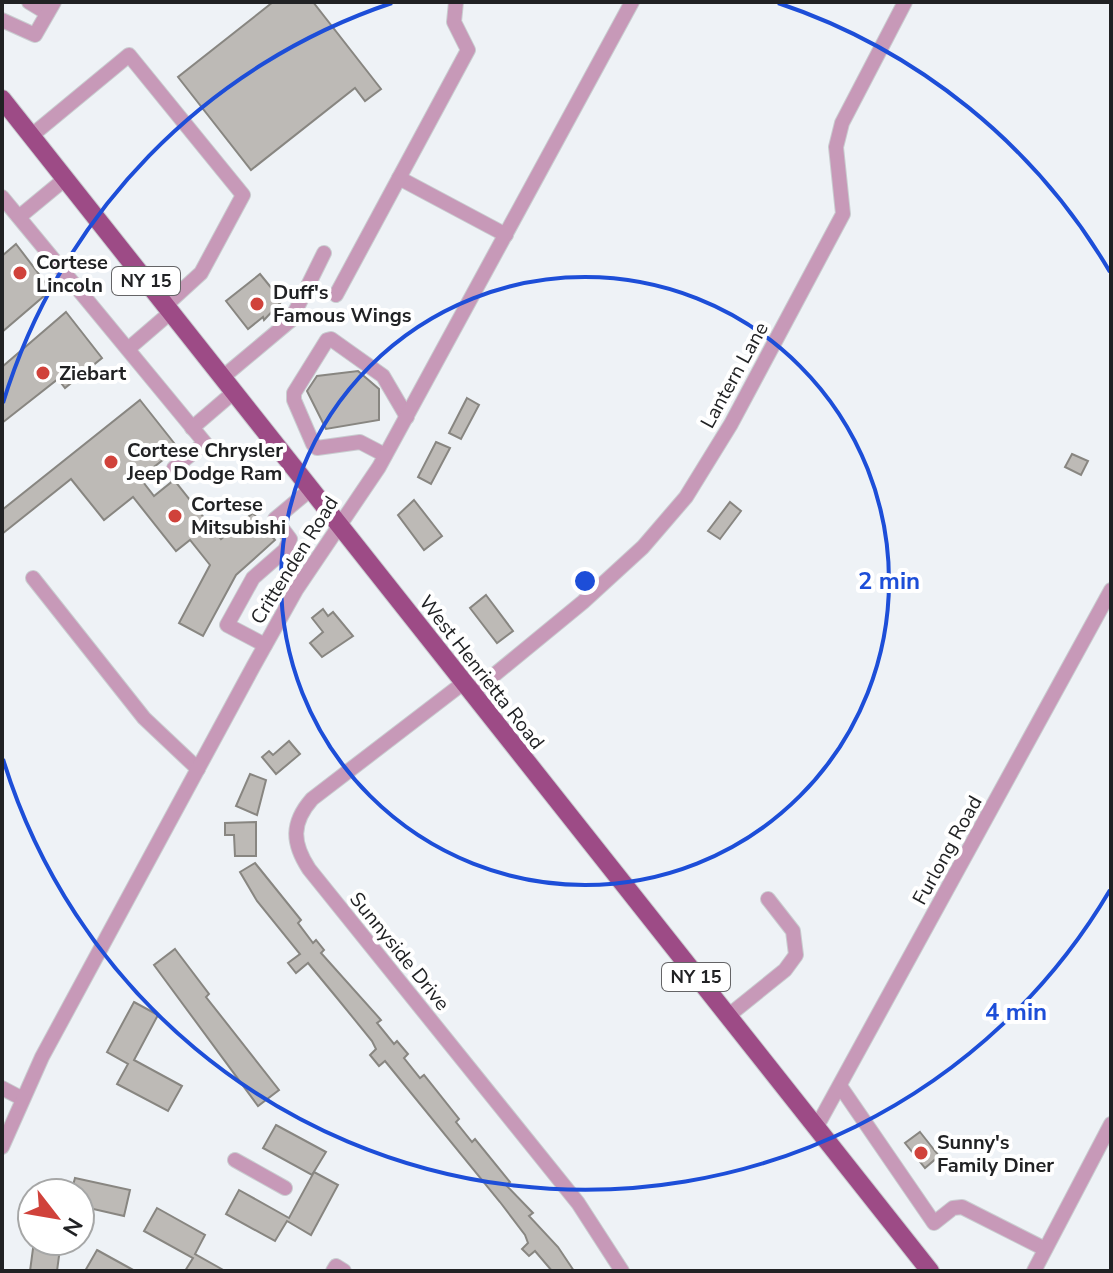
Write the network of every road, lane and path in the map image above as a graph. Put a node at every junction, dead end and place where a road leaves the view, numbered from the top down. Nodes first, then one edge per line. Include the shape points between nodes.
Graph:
1 (29, 2) edge
2 (456, 2) edge
3 (632, 2) edge
4 (905, 2) edge
5 (51, 7) edge
6 (2, 20) edge
7 (2, 99) edge
8 (31, 136) junction
9 (399, 178) junction
10 (65, 179) junction
11 (2, 197) edge
12 (19, 217) junction
13 (506, 235) junction
14 (324, 253) dead end
15 (336, 295) dead end
16 (168, 309) junction
17 (128, 349) junction
18 (229, 385) junction
19 (407, 417) junction
20 (192, 428) junction
21 (385, 455) junction
22 (174, 468) dead end
23 (311, 489) junction
24 (339, 523) junction
25 (33, 578) dead end
26 (1111, 590) edge
27 (265, 645) junction
28 (467, 689) junction
29 (198, 769) junction
30 (768, 899) dead end
31 (728, 1016) junction
32 (840, 1086) junction
33 (2, 1088) edge
34 (21, 1098) junction
35 (1111, 1124) edge
36 (816, 1128) junction
37 (2, 1147) edge
38 (235, 1160) dead end
39 (285, 1188) dead end
40 (1045, 1249) junction
41 (333, 1271) edge
42 (344, 1271) edge
43 (622, 1271) edge
44 (930, 1271) edge
45 (1034, 1271) edge

1 - 5 street
2 - 9 street via 454,22 468,50
3 - 13 street, Crittenden Road
4 - 28 street, Lantern Lane via 842,123 836,147 843,214 686,497 643,547 583,602
5 - 6 street via 35,35
7 - 8 main road, West Henrietta Road / NY 15
8 - 10 main road, West Henrietta Road / NY 15
8 - 16 street via 129,55 243,195 201,273
9 - 13 street
9 - 15 street
10 - 12 street
10 - 16 main road, West Henrietta Road / NY 15
11 - 12 street
12 - 17 street
13 - 19 street, Crittenden Road
14 - 18 street via 291,320
16 - 17 street
16 - 18 main road, West Henrietta Road / NY 15
17 - 20 street
18 - 20 street
18 - 23 main road, West Henrietta Road / NY 15
19 - 21 street, Crittenden Road
19 - 21 street via 383,376 327,340 294,393 313,444 317,448 360,442
20 - 22 street via 205,443
21 - 24 street, Crittenden Road
23 - 24 main road, West Henrietta Road / NY 15
23 - 27 street via 275,519 290,539 253,578 227,625
24 - 27 street, Crittenden Road
24 - 28 main road, West Henrietta Road / NY 15
25 - 29 street via 144,718
26 - 32 street, Furlong Road
27 - 29 street, Crittenden Road
28 - 31 main road, West Henrietta Road / NY 15
28 - 43 street, Sunnyside Drive via 312,799 297,822 297,847 309,869 578,1203
29 - 34 street, Crittenden Road
30 - 31 street via 793,931 796,955
31 - 36 main road, West Henrietta Road / NY 15
32 - 36 street, Furlong Road
32 - 40 street via 934,1223 962,1207
33 - 34 street
34 - 37 street, Crittenden Road
35 - 40 street
36 - 44 main road, West Henrietta Road / NY 15
38 - 39 street
40 - 45 street
41 - 42 street via 336,1266

